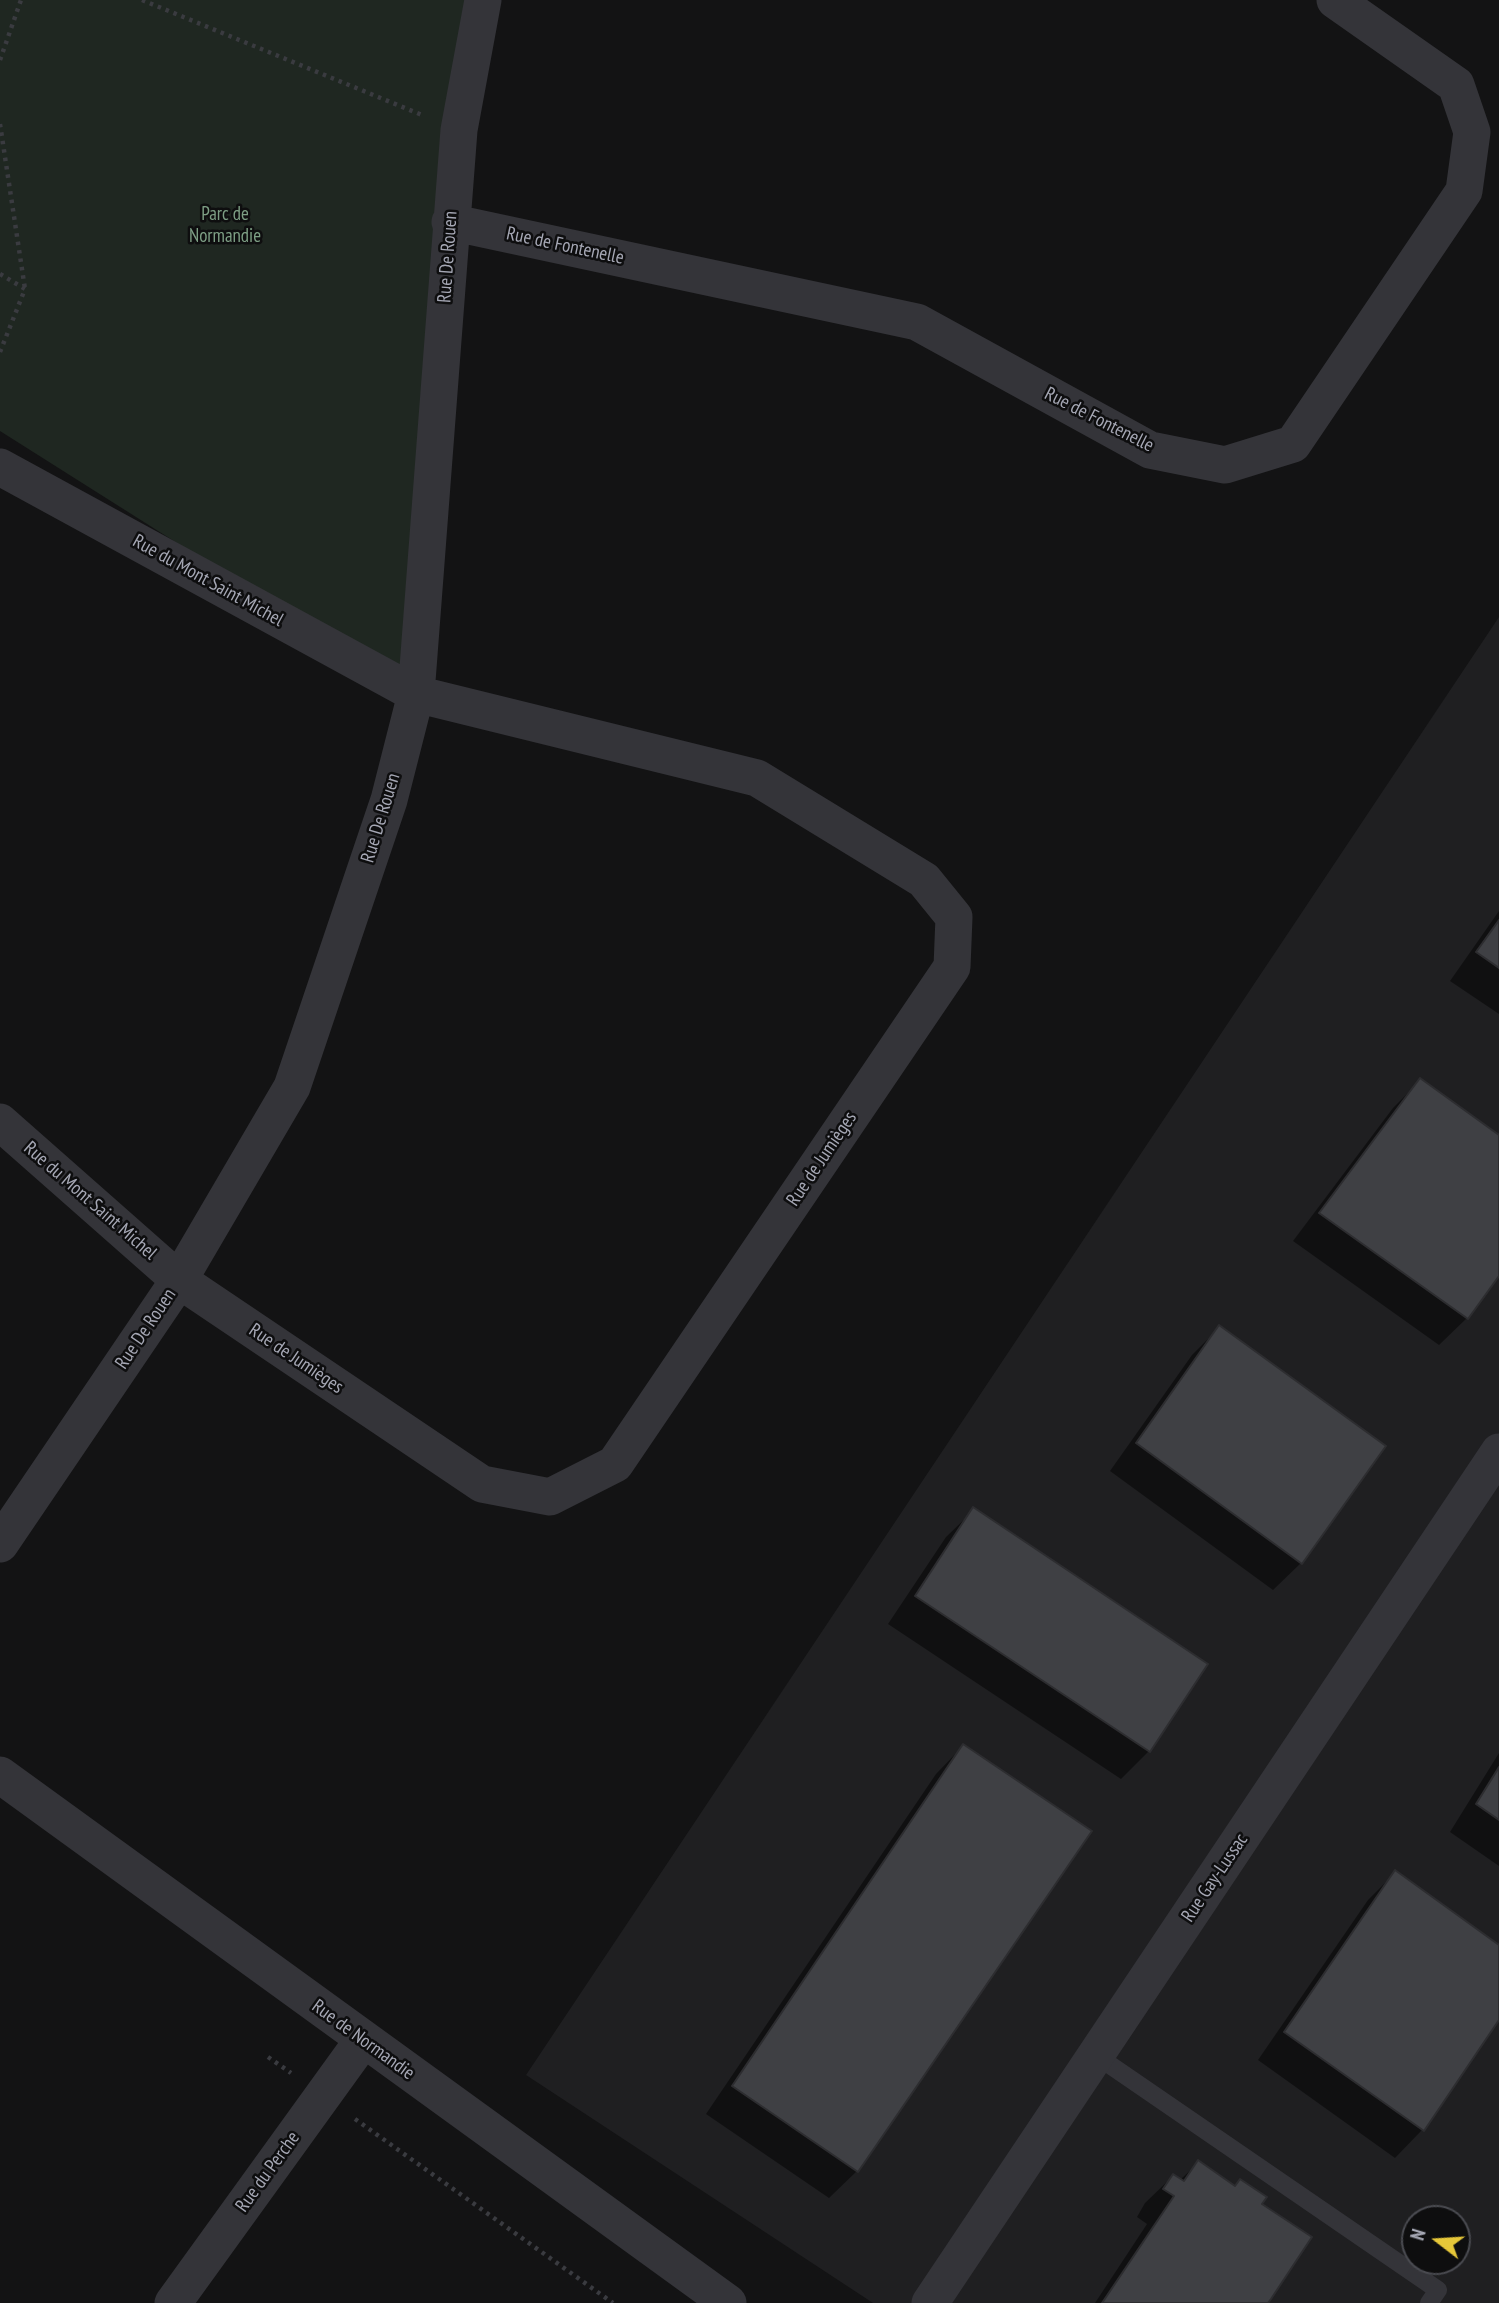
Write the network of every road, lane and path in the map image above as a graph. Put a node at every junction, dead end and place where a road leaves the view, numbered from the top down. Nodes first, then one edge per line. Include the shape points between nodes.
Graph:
1 (21, 0) edge
2 (142, 0) edge
3 (483, 0) edge
4 (1335, 0) edge
5 (0, 60) edge
6 (0, 124) edge
7 (459, 130) junction
8 (450, 222) junction
9 (0, 274) edge
10 (25, 289) junction
11 (0, 352) edge
12 (0, 467) edge
13 (416, 694) junction
14 (0, 1122) edge
15 (179, 1280) junction
16 (1499, 1452) edge
17 (0, 1544) edge
18 (0, 1775) edge
19 (363, 2040) junction
20 (1097, 2056) junction
21 (381, 2137) dead end
22 (173, 2303) edge
23 (613, 2303) edge
24 (729, 2303) edge
25 (930, 2303) edge
26 (1429, 2303) edge

1 - 5 path
2 - 7 path
3 - 7 street, Rue De Rouen
4 - 8 street, Rue de Fontenelle via 1456,85 1472,132 1464,191 1293,444 1225,465 1150,450 917,321
6 - 10 path
7 - 8 street, Rue De Rouen
8 - 13 street, Rue De Rouen
9 - 10 path
10 - 11 path
12 - 13 street, Rue du Mont Saint Michel
13 - 15 street, Rue De Rouen via 389,800 292,1087
13 - 15 street, Rue de Jumièges via 757,778 924,880 954,916 952,967 615,1464 550,1497 482,1484
14 - 15 street, Rue du Mont Saint Michel
15 - 17 street, Rue De Rouen
16 - 20 street, Rue Gay-Lussac
18 - 19 street, Rue de Normandie
19 - 22 street, Rue du Perche
19 - 24 street, Rue de Normandie
20 - 25 street, Rue Gay-Lussac
20 - 26 lane via 1438,2290
21 - 23 path

